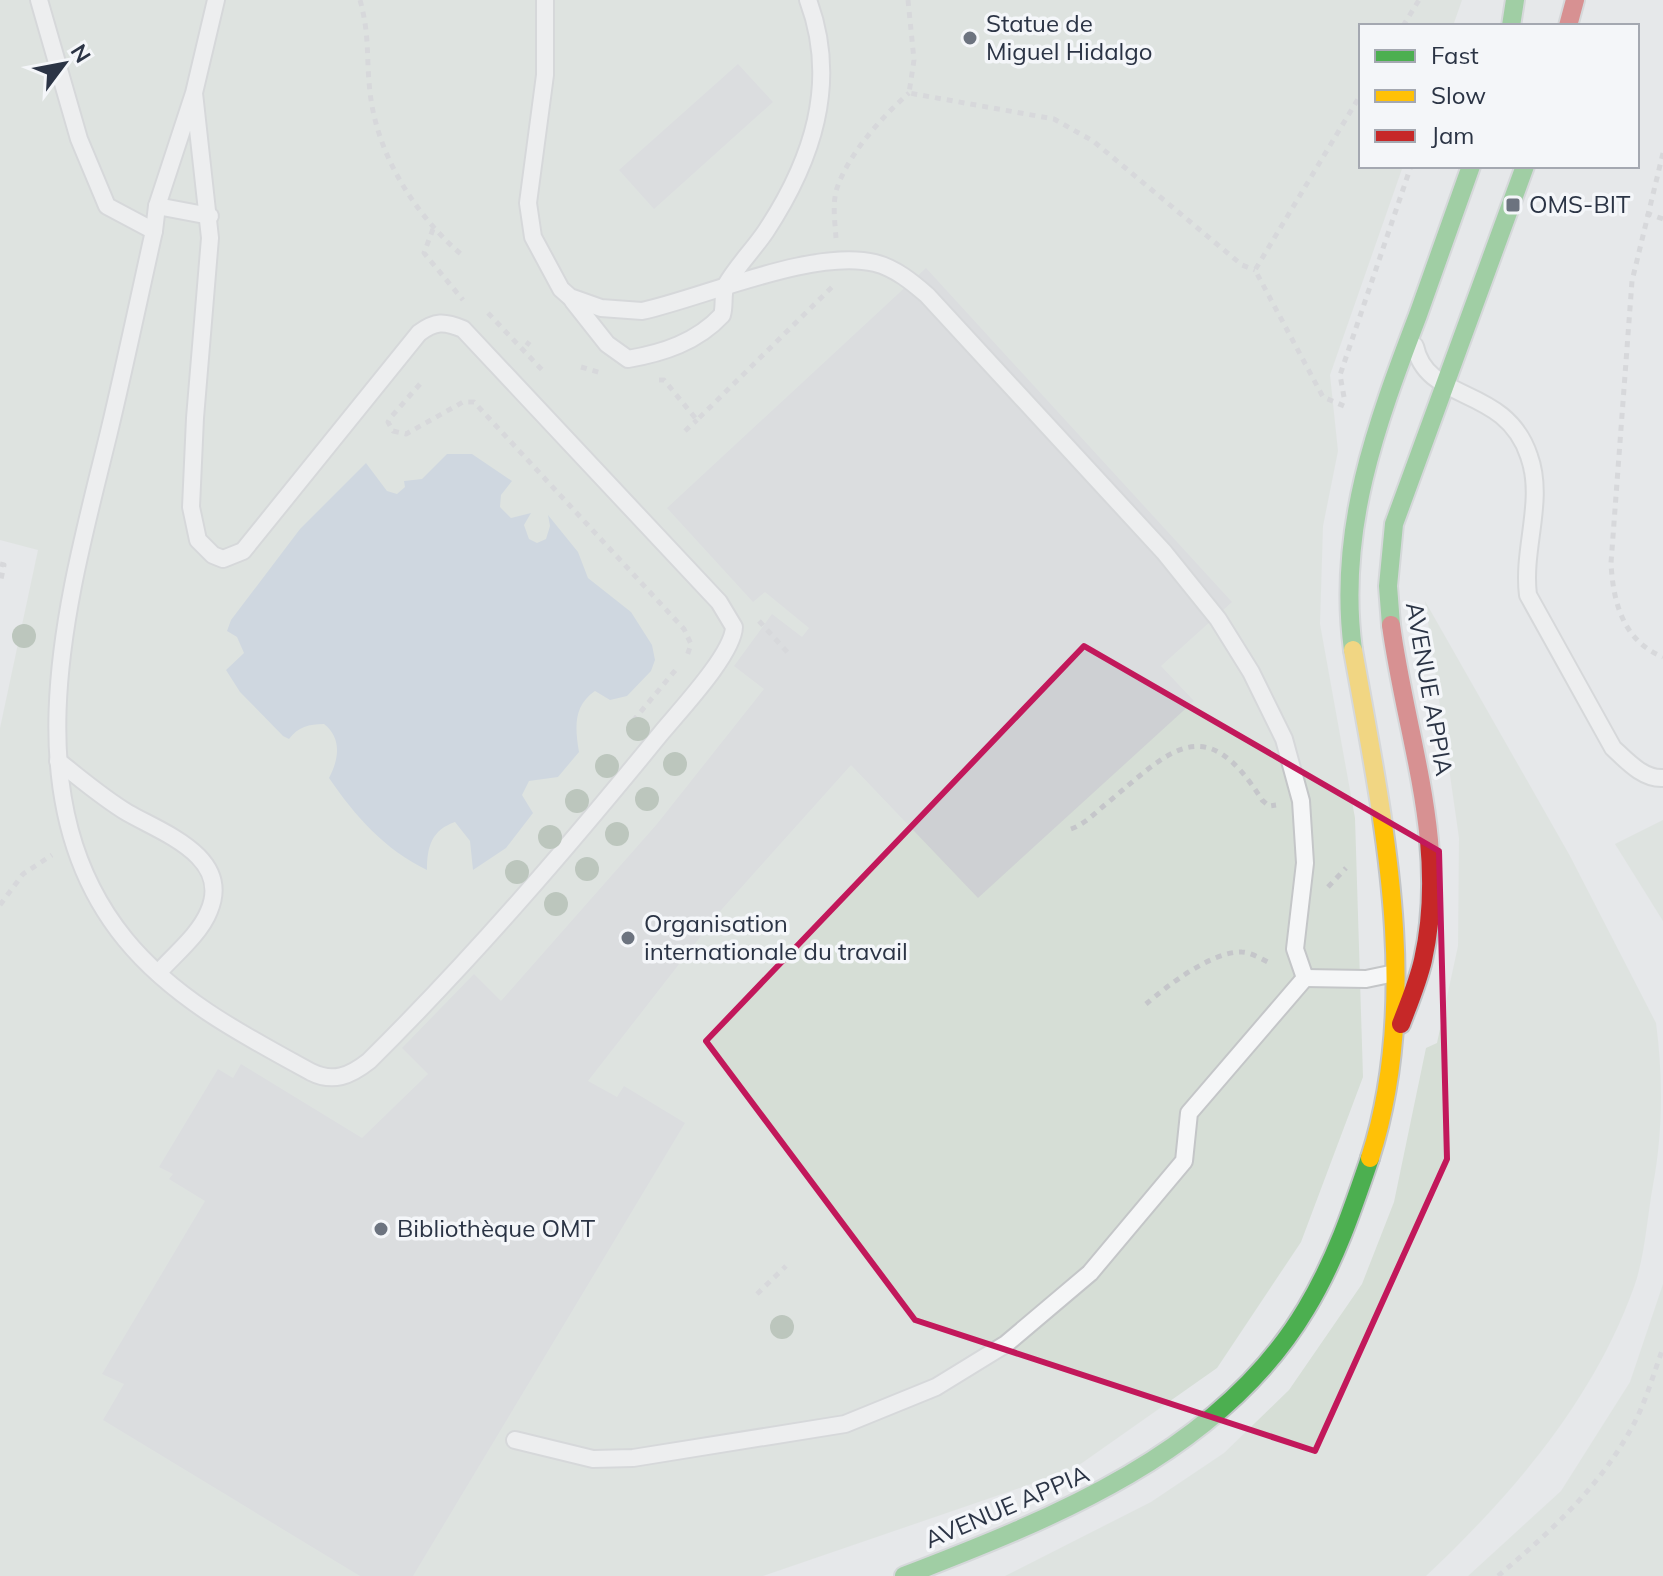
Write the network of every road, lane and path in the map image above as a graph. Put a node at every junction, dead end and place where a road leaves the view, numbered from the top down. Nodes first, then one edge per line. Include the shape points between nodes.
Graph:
1 (39, 0) edge
2 (216, 0) edge
3 (360, 0) edge
4 (545, 0) edge
5 (808, 0) edge
6 (908, 0) edge
7 (1419, 0) edge
8 (1515, 0) edge
9 (1575, 0) edge
10 (1404, 24) edge
11 (1511, 24) edge
12 (1569, 24) edge
13 (194, 93) junction
14 (1359, 97) edge
15 (1663, 153) edge
16 (1410, 168) edge
17 (1470, 168) edge
18 (1524, 168) edge
19 (157, 206) junction
20 (1646, 213) junction
21 (210, 216) junction
22 (1663, 219) edge
23 (154, 231) junction
24 (463, 256) dead end
25 (1255, 270) junction
26 (445, 281) dead end
27 (725, 287) junction
28 (443, 296) dead end
29 (570, 297) junction
30 (1412, 329) junction
31 (420, 384) dead end
32 (1446, 386) junction
33 (697, 420) dead end
34 (685, 431) dead end
35 (0, 564) edge
36 (0, 584) edge
37 (1663, 657) edge
38 (623, 733) dead end
39 (58, 761) junction
40 (1663, 778) edge
41 (1301, 801) junction
42 (1071, 829) dead end
43 (74, 844) junction
44 (1348, 865) dead end
45 (1317, 898) dead end
46 (0, 905) edge
47 (1243, 952) dead end
48 (158, 973) junction
49 (1391, 974) junction
50 (1305, 978) junction
51 (1146, 1004) dead end
52 (1394, 1046) junction
53 (786, 1266) dead end
54 (757, 1294) dead end
55 (1663, 1348) edge
56 (515, 1440) dead end
57 (904, 1576) edge
58 (1498, 1576) edge

1 - 23 lane via 79,139 107,206
2 - 13 lane
3 - 24 path via 369,36 370,96 386,149 412,201
4 - 29 lane via 545,75 529,220 549,269
5 - 27 lane via 816,23 821,94 808,156 788,198
6 - 25 path via 914,60 909,93 1054,119 1093,141 1242,265
7 - 10 path
8 - 11 main road
9 - 12 main road
13 - 19 lane
13 - 21 lane
14 - 25 path
15 - 20 path
16 - 25 path via 1340,375 1348,408 1323,397
17 - 30 main road, AVENUE APPIA
18 - 32 main road, AVENUE APPIA
19 - 21 lane
19 - 23 lane
20 - 22 path
20 - 37 path via 1625,341 1612,594 1621,619 1637,639
21 - 48 lane via 191,483 194,530 205,549 223,559 243,551 419,333 433,323 447,322 463,329 719,602 734,627 733,638 677,714 514,910 362,1067 340,1077 321,1077 212,1015
23 - 39 lane via 81,546 62,667
26 - 28 path
27 - 29 lane via 642,311 601,308
27 - 29 lane via 725,307 712,326 670,349 628,359 607,344
27 - 41 lane via 804,266 855,262 892,270 927,295 1154,541 1218,619 1284,739
30 - 32 lane via 1427,372
30 - 49 main road, AVENUE APPIA via 1371,438 1352,535 1348,592 1383,817
31 - 38 path via 391,417 393,431 406,434 463,402 474,402 690,638 685,659
32 - 40 lane via 1505,414 1530,456 1534,484 1524,569 1528,595 1613,748 1653,779
32 - 52 main road, AVENUE APPIA via 1388,552 1391,628 1429,841 1431,910 1423,962
33 - 34 path
35 - 36 path
39 - 43 lane
39 - 48 lane via 128,813 193,850 208,868 210,910
41 - 42 path via 1269,806 1232,759 1202,745 1160,760
41 - 50 lane via 1305,863 1295,949
43 - 46 path via 23,874
43 - 48 lane via 106,911
44 - 45 path
47 - 51 path via 1194,970
49 - 50 lane via 1353,980
49 - 52 main road, AVENUE APPIA
50 - 56 lane via 1189,1113 1184,1161 1090,1273 1006,1344 936,1387 845,1424 633,1458 593,1459
52 - 57 main road, AVENUE APPIA via 1386,1101 1349,1226 1312,1302 1253,1379 1173,1448 1098,1495 992,1544
53 - 54 path
55 - 58 path via 1632,1428 1601,1475 1561,1523

